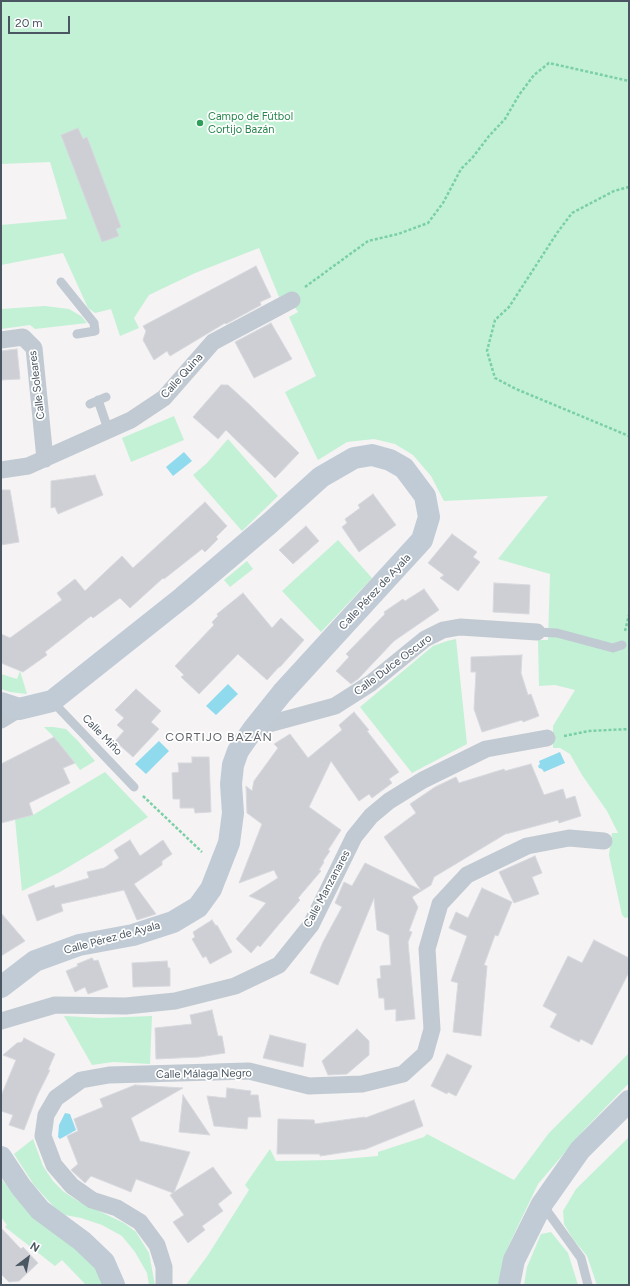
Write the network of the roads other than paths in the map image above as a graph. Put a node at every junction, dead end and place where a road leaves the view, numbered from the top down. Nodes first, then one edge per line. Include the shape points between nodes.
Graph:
1 (61, 282) dead end
2 (292, 300) road end
3 (76, 334) dead end
4 (1, 340) edge
5 (98, 400) dead end
6 (108, 429) junction
7 (44, 459) junction
8 (1, 470) edge
9 (537, 632) joint
10 (622, 645) dead end
11 (52, 701) junction
12 (7, 711) edge
13 (254, 728) junction
14 (547, 738) road end
15 (134, 787) dead end
16 (604, 841) dead end
17 (1, 987) edge
18 (1, 1021) edge
19 (629, 1101) edge
20 (1, 1157) edge
21 (542, 1204) junction
22 (114, 1285) edge
23 (164, 1285) edge
24 (509, 1285) edge
25 (588, 1285) edge

1 - 3 lane via 94,323 95,331
2 - 6 street, Calle Quina via 213,342 164,398 131,420
4 - 7 street, Calle Soleares via 23,338 34,348
5 - 6 lane
6 - 7 street, Calle Quina
7 - 8 street, Calle Quina via 28,466
9 - 10 lane via 557,633 613,648
9 - 13 street, Calle Dulce Oscuro via 460,627 443,630 426,639 371,683 335,706
11 - 12 street
11 - 13 street, Calle Pérez de Ayala via 183,597 321,477 354,458 372,455 390,460 404,468 424,496 429,517 422,540
11 - 15 lane, Calle Miño
13 - 17 street, Calle Pérez de Ayala via 232,765 233,813 229,843 211,889 198,907 174,922 133,935 79,945 34,961
14 - 18 street, Calle Manzanares via 486,748 423,780 389,801 371,816 354,837 310,925 279,965 236,986 175,1001 126,1006 55,1005
16 - 23 street, Calle Málaga Negro via 570,838 527,846 467,875 440,904 427,949 432,1029 425,1054 404,1074 362,1084 309,1086 249,1071 109,1075 81,1080 56,1098 46,1115 43,1136 54,1165 72,1186 92,1200 117,1208 140,1222 157,1245 164,1267
19 - 21 street via 580,1150
20 - 22 street via 40,1210 82,1241 104,1262
21 - 24 street via 514,1260
21 - 25 lane via 581,1258

